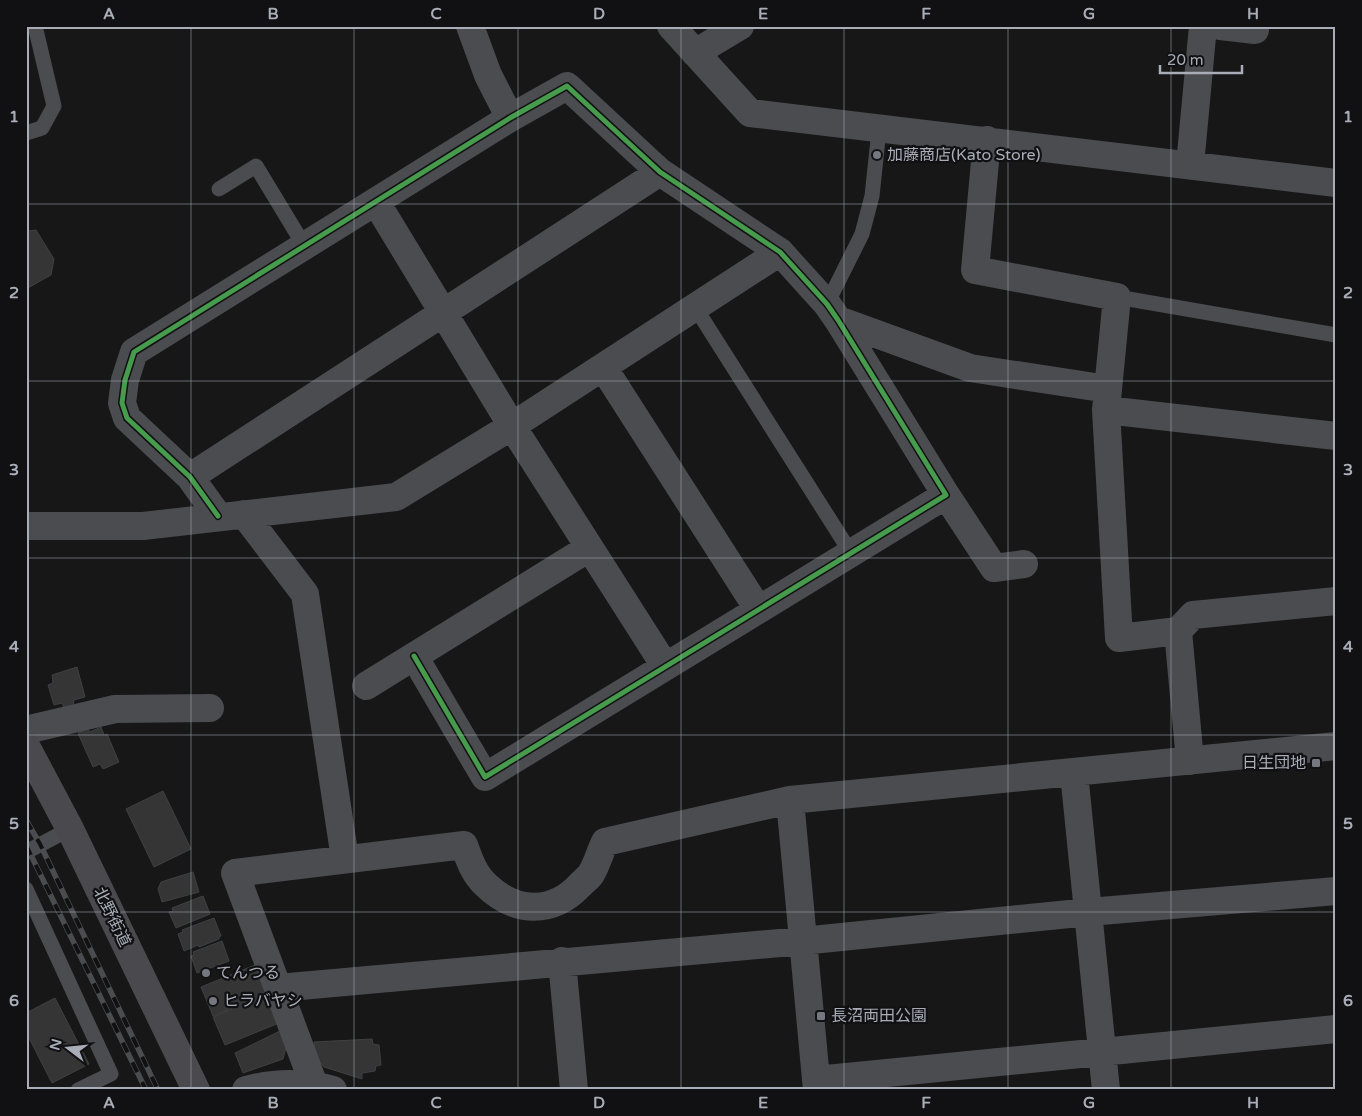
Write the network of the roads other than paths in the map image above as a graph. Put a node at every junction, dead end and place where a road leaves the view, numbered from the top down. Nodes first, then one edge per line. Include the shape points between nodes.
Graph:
1 (35, 26) edge
2 (470, 26) edge
3 (671, 26) edge
4 (740, 26) edge
5 (1203, 26) edge
6 (1220, 26) edge
7 (1255, 30) dead end
8 (695, 54) junction
9 (510, 118) junction
10 (879, 130) junction
11 (26, 133) edge
12 (987, 140) junction
13 (1190, 165) junction
14 (660, 172) junction
15 (1336, 183) edge
16 (219, 189) dead end
17 (376, 202) junction
18 (305, 247) junction
19 (780, 252) junction
20 (1117, 298) junction
21 (695, 307) junction
22 (444, 312) junction
23 (833, 312) junction
24 (1336, 335) edge
25 (603, 367) junction
26 (1107, 400) junction
27 (512, 426) junction
28 (1336, 436) edge
29 (190, 476) junction
30 (946, 495) junction
31 (244, 514) junction
32 (218, 516) junction
33 (26, 526) edge
34 (589, 548) junction
35 (851, 553) junction
36 (1024, 564) dead end
37 (1336, 602) edge
38 (758, 609) junction
39 (1178, 631) junction
40 (414, 656) junction
41 (665, 666) junction
42 (366, 686) dead end
43 (210, 708) dead end
44 (26, 730) edge
45 (26, 746) edge
46 (1336, 746) edge
47 (1190, 761) junction
48 (1074, 773) junction
49 (790, 800) junction
50 (70, 829) junction
51 (26, 852) edge
52 (345, 859) junction
53 (26, 890) edge
54 (1336, 891) edge
55 (1089, 912) junction
56 (802, 940) junction
57 (562, 961) junction
58 (278, 988) junction
59 (1336, 1029) edge
60 (1102, 1052) junction
61 (816, 1085) edge
62 (324, 1087) edge
63 (78, 1090) edge
64 (196, 1090) edge
65 (246, 1090) edge
66 (574, 1090) edge
67 (1106, 1090) edge

1 - 11 lane via 54,106 42,128
2 - 9 street via 488,75
3 - 8 street
4 - 8 street
5 - 13 street
6 - 7 street
8 - 10 street via 750,113
9 - 14 street via 567,86
9 - 17 street
10 - 12 street
10 - 23 lane via 872,196 862,234
12 - 13 street
12 - 20 street via 975,270
13 - 15 street
14 - 19 street
14 - 22 street
16 - 18 lane via 256,166
17 - 18 street
17 - 22 street
18 - 29 street via 134,352 124,380 122,403 127,418
19 - 21 street
19 - 23 street
20 - 24 lane
20 - 26 street
21 - 25 street
21 - 35 lane
22 - 27 street
22 - 29 street
23 - 26 street via 970,368
23 - 30 street
25 - 27 street
25 - 38 street
26 - 28 street
26 - 39 street via 1119,638
27 - 31 street via 396,497
27 - 34 street
29 - 32 street
30 - 35 street
30 - 36 street via 994,568
31 - 32 street
31 - 52 street via 305,594
32 - 33 street via 143,526
34 - 40 street
34 - 41 street
35 - 38 street
37 - 39 street via 1193,615
38 - 41 street
39 - 47 street
40 - 41 street via 485,777
40 - 42 street
43 - 44 street via 115,709
45 - 50 main road, 北野街道
46 - 47 street
47 - 48 street
48 - 49 street
48 - 55 street
49 - 52 street via 605,842 590,874 573,893 552,905 528,907 503,899 480,879 464,845
49 - 56 street
50 - 51 lane
50 - 64 main road, 北野街道
52 - 58 street via 235,872
53 - 63 lane via 111,1074
54 - 55 street
55 - 56 street
55 - 60 street
56 - 57 street
56 - 61 street
57 - 58 street
57 - 66 street
58 - 62 street
59 - 60 street
60 - 61 street
60 - 67 street
62 - 65 street via 283,1084

